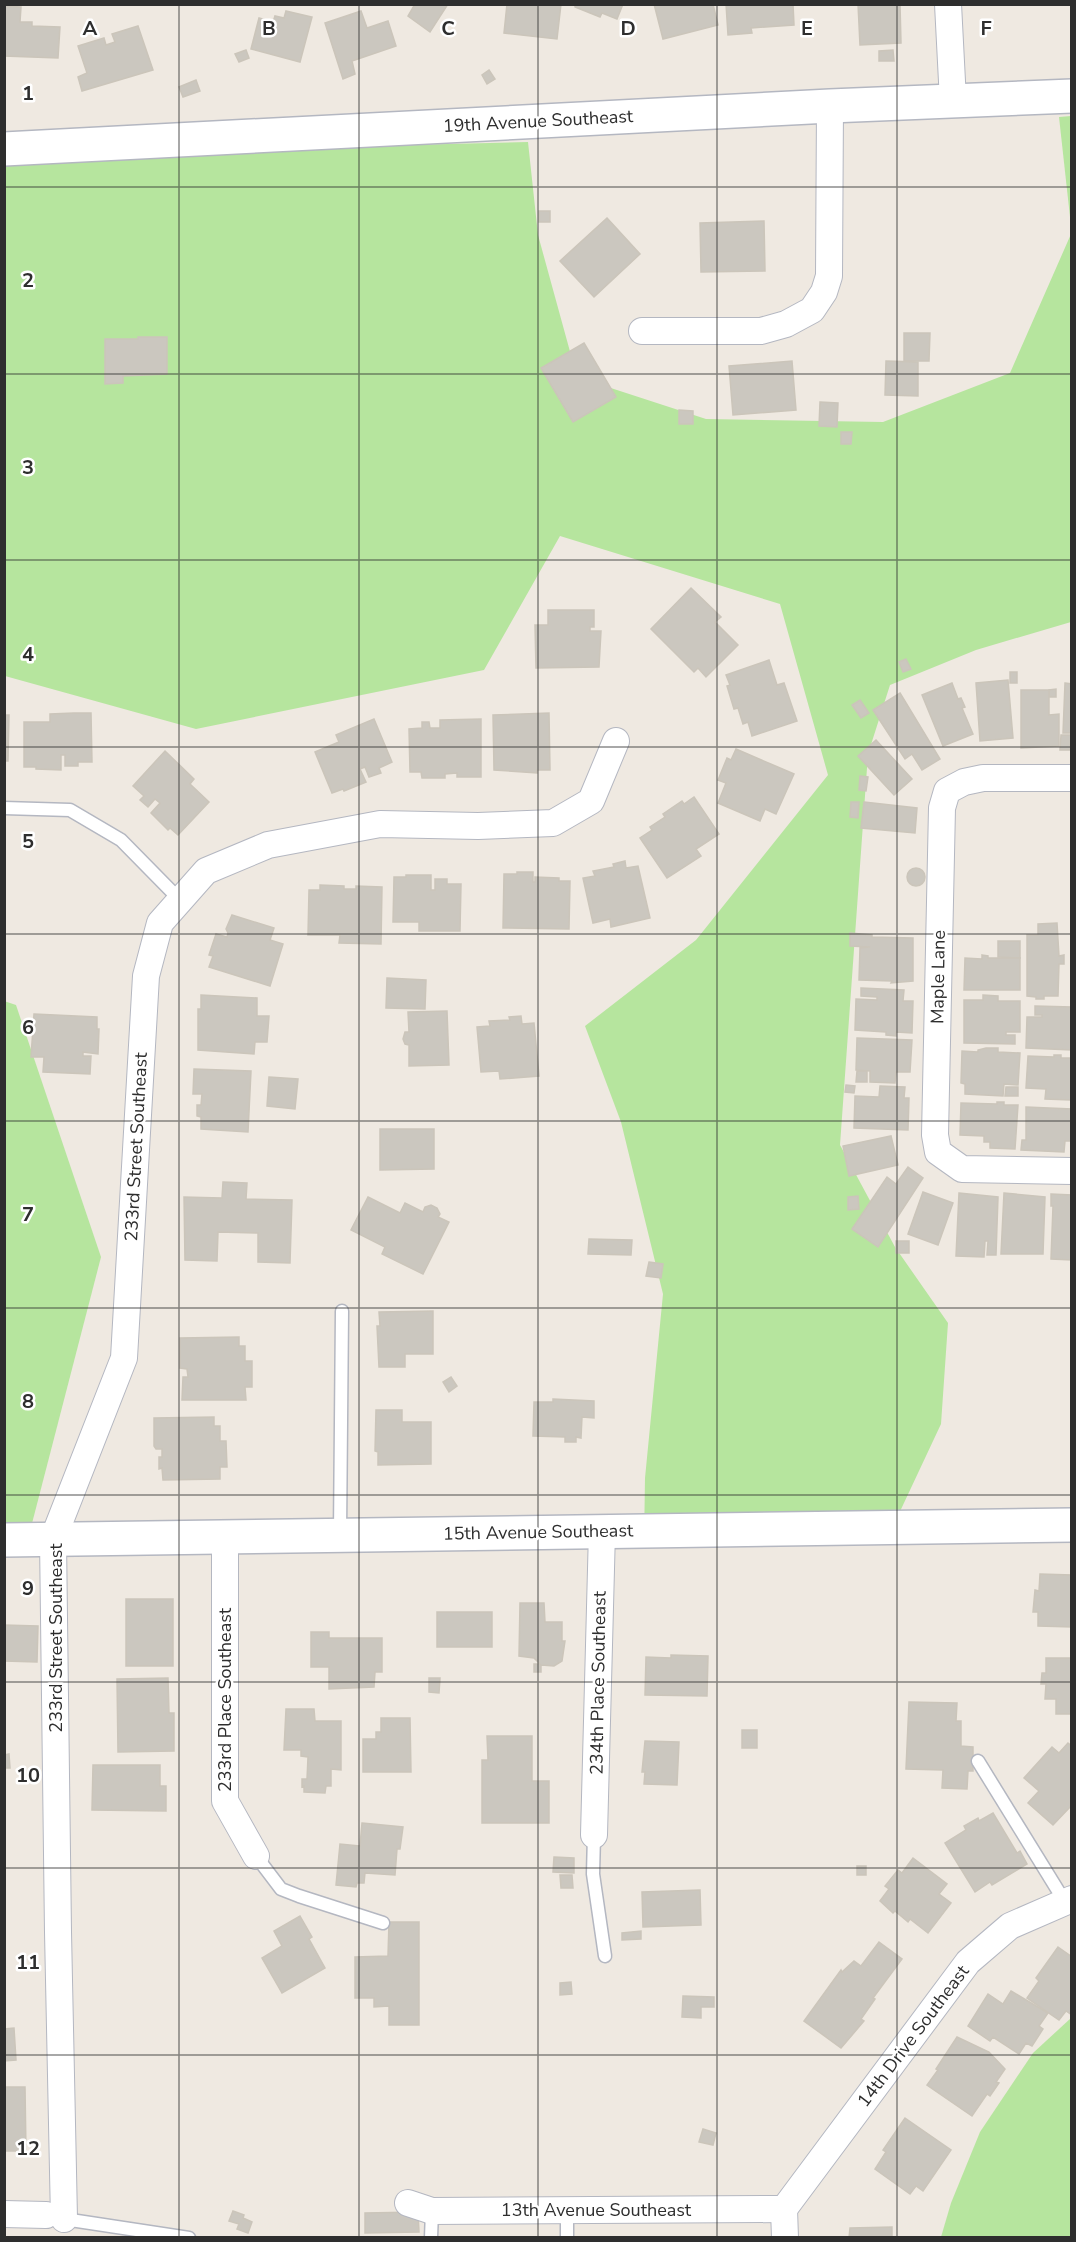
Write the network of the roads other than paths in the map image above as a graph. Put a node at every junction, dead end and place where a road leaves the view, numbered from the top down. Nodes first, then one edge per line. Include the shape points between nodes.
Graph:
1 (948, 4) edge
2 (1071, 96) edge
3 (952, 101) junction
4 (830, 106) junction
5 (4, 148) edge
6 (642, 331) dead end
7 (616, 741) dead end
8 (1071, 778) edge
9 (4, 808) edge
10 (181, 901) junction
11 (1071, 1171) edge
12 (342, 1311) dead end
13 (1071, 1525) edge
14 (602, 1531) junction
15 (340, 1535) junction
16 (225, 1536) junction
17 (54, 1539) junction
18 (4, 1540) edge
19 (978, 1761) dead end
20 (594, 1835) joint
21 (256, 1856) joint
22 (1068, 1900) edge
23 (383, 1923) dead end
24 (605, 1956) dead end
25 (420, 2207) joint
26 (784, 2209) junction
27 (567, 2210) junction
28 (4, 2214) edge
29 (55, 2217) junction
30 (189, 2238) edge
31 (431, 2238) edge
32 (567, 2238) edge
33 (785, 2238) edge

1 - 3 street
2 - 3 street, 19th Avenue Southeast
3 - 4 street, 19th Avenue Southeast
4 - 5 street, 19th Avenue Southeast
4 - 6 street via 829,276 812,310 786,324 761,331
7 - 10 street, 233rd Street Southeast via 591,801 553,823 380,824 268,845 206,871
8 - 11 street, Maple Lane via 982,778 947,791 942,808 934,1135 938,1152 962,1169
9 - 10 lane via 70,810 121,840
10 - 17 street, 233rd Street Southeast via 160,923 146,976 124,1358
12 - 15 lane
13 - 14 street, 15th Avenue Southeast
14 - 15 street, 15th Avenue Southeast
14 - 20 street, 234th Place Southeast
15 - 16 street, 15th Avenue Southeast
16 - 17 street, 15th Avenue Southeast
16 - 21 street, 233rd Place Southeast via 225,1801
17 - 18 street, 15th Avenue Southeast
17 - 29 street, 233rd Street Southeast via 58,1944
19 - 22 lane
20 - 24 lane via 593,1874
21 - 23 lane via 281,1889
22 - 26 street, 14th Drive Southeast via 1010,1926 968,1962
25 - 27 street, 13th Avenue Southeast
25 - 31 lane
26 - 27 street, 13th Avenue Southeast
26 - 33 street
27 - 32 lane
28 - 29 street
29 - 30 lane

